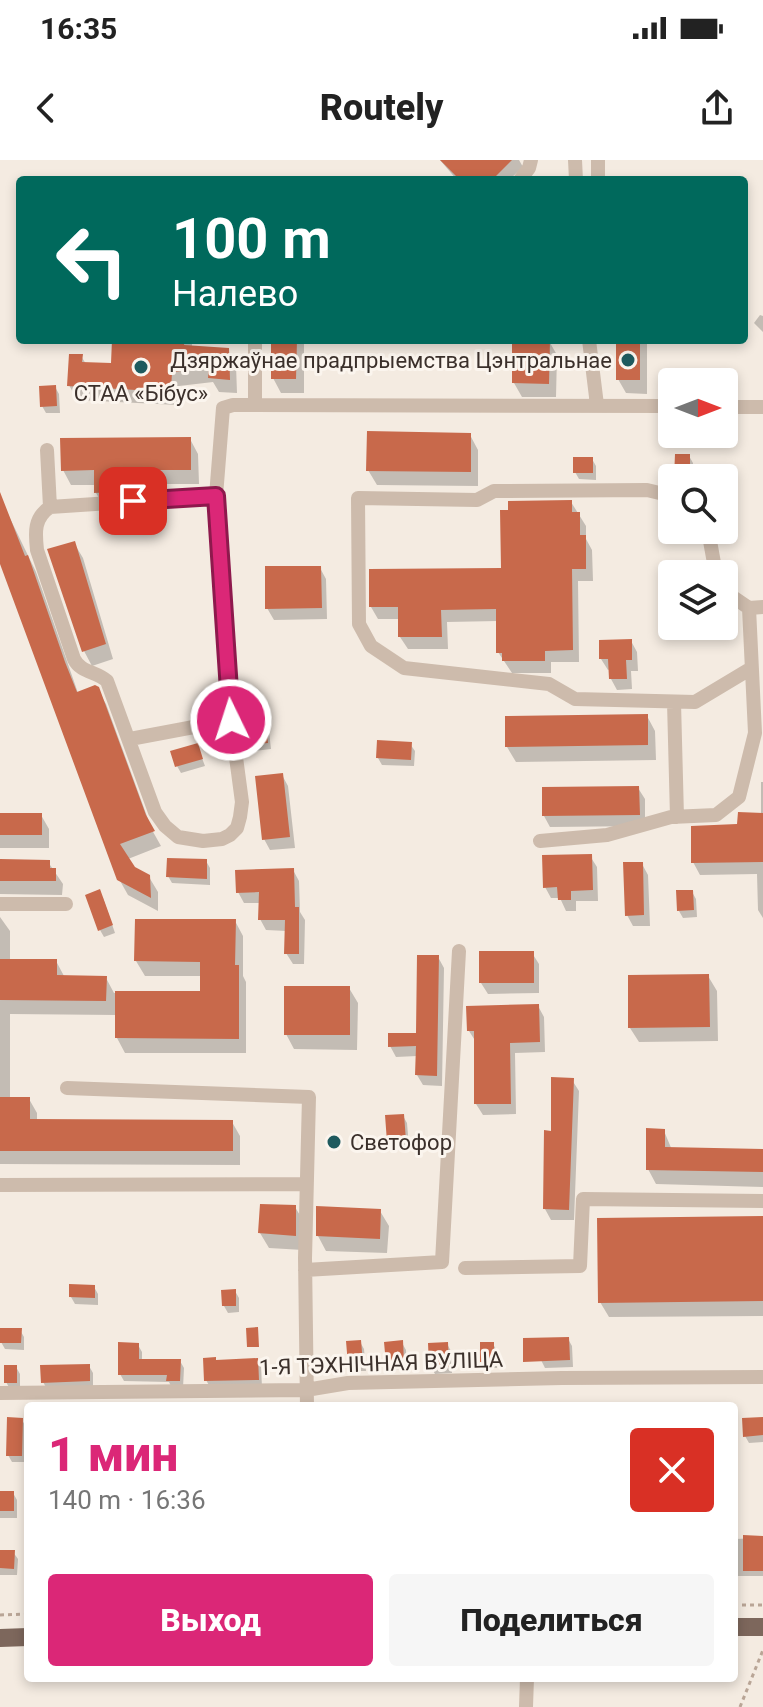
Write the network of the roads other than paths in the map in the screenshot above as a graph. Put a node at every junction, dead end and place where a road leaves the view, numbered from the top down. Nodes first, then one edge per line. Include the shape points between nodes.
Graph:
1 (255, 344) edge
2 (589, 344) edge
3 (255, 405) junction
4 (597, 405) junction
5 (658, 406) edge
6 (738, 407) edge
7 (763, 407) edge
8 (47, 450) dead end
9 (658, 493) edge
10 (216, 496) junction
11 (50, 507) junction
12 (738, 598) edge
13 (756, 608) edge
14 (750, 669) junction
15 (674, 702) junction
16 (231, 720) junction
17 (130, 739) junction
18 (677, 817) junction
19 (540, 841) dead end
20 (0, 904) edge
21 (66, 904) dead end
22 (459, 951) dead end
23 (67, 1088) dead end
24 (306, 1184) junction
25 (0, 1185) edge
26 (763, 1201) edge
27 (305, 1264) junction
28 (465, 1268) dead end
29 (763, 1377) edge
30 (306, 1390) junction
31 (0, 1393) edge
32 (307, 1402) edge
33 (738, 1627) edge
34 (763, 1627) edge
35 (24, 1637) edge
36 (0, 1638) edge
37 (527, 1682) edge
38 (526, 1707) edge

1 - 3 street
2 - 4 street
3 - 4 street
3 - 10 street via 223,408
4 - 5 street
6 - 7 street
8 - 11 street
9 - 15 street via 494,491 477,500 358,498 359,624 371,646 404,668 549,684 575,699
10 - 11 street
10 - 16 street
11 - 17 street via 37,521 37,550 74,659 80,668 107,681
12 - 13 street
13 - 14 street
14 - 15 street via 695,702
14 - 18 street via 755,733 739,797 716,815
15 - 18 street
16 - 17 street
16 - 17 street via 242,802 237,828 222,839 178,837 165,826 155,812
18 - 19 street via 607,835
20 - 21 street
22 - 27 street via 442,1262
23 - 24 street via 309,1097
24 - 25 street
24 - 27 street
26 - 28 street via 583,1199 580,1266
27 - 30 street
29 - 30 street, 1-Я ТЭХНІЧНАЯ ВУЛІЦА via 348,1383
30 - 31 street, 1-Я ТЭХНІЧНАЯ ВУЛІЦА
30 - 32 street
33 - 34 main road
35 - 36 main road
37 - 38 street

